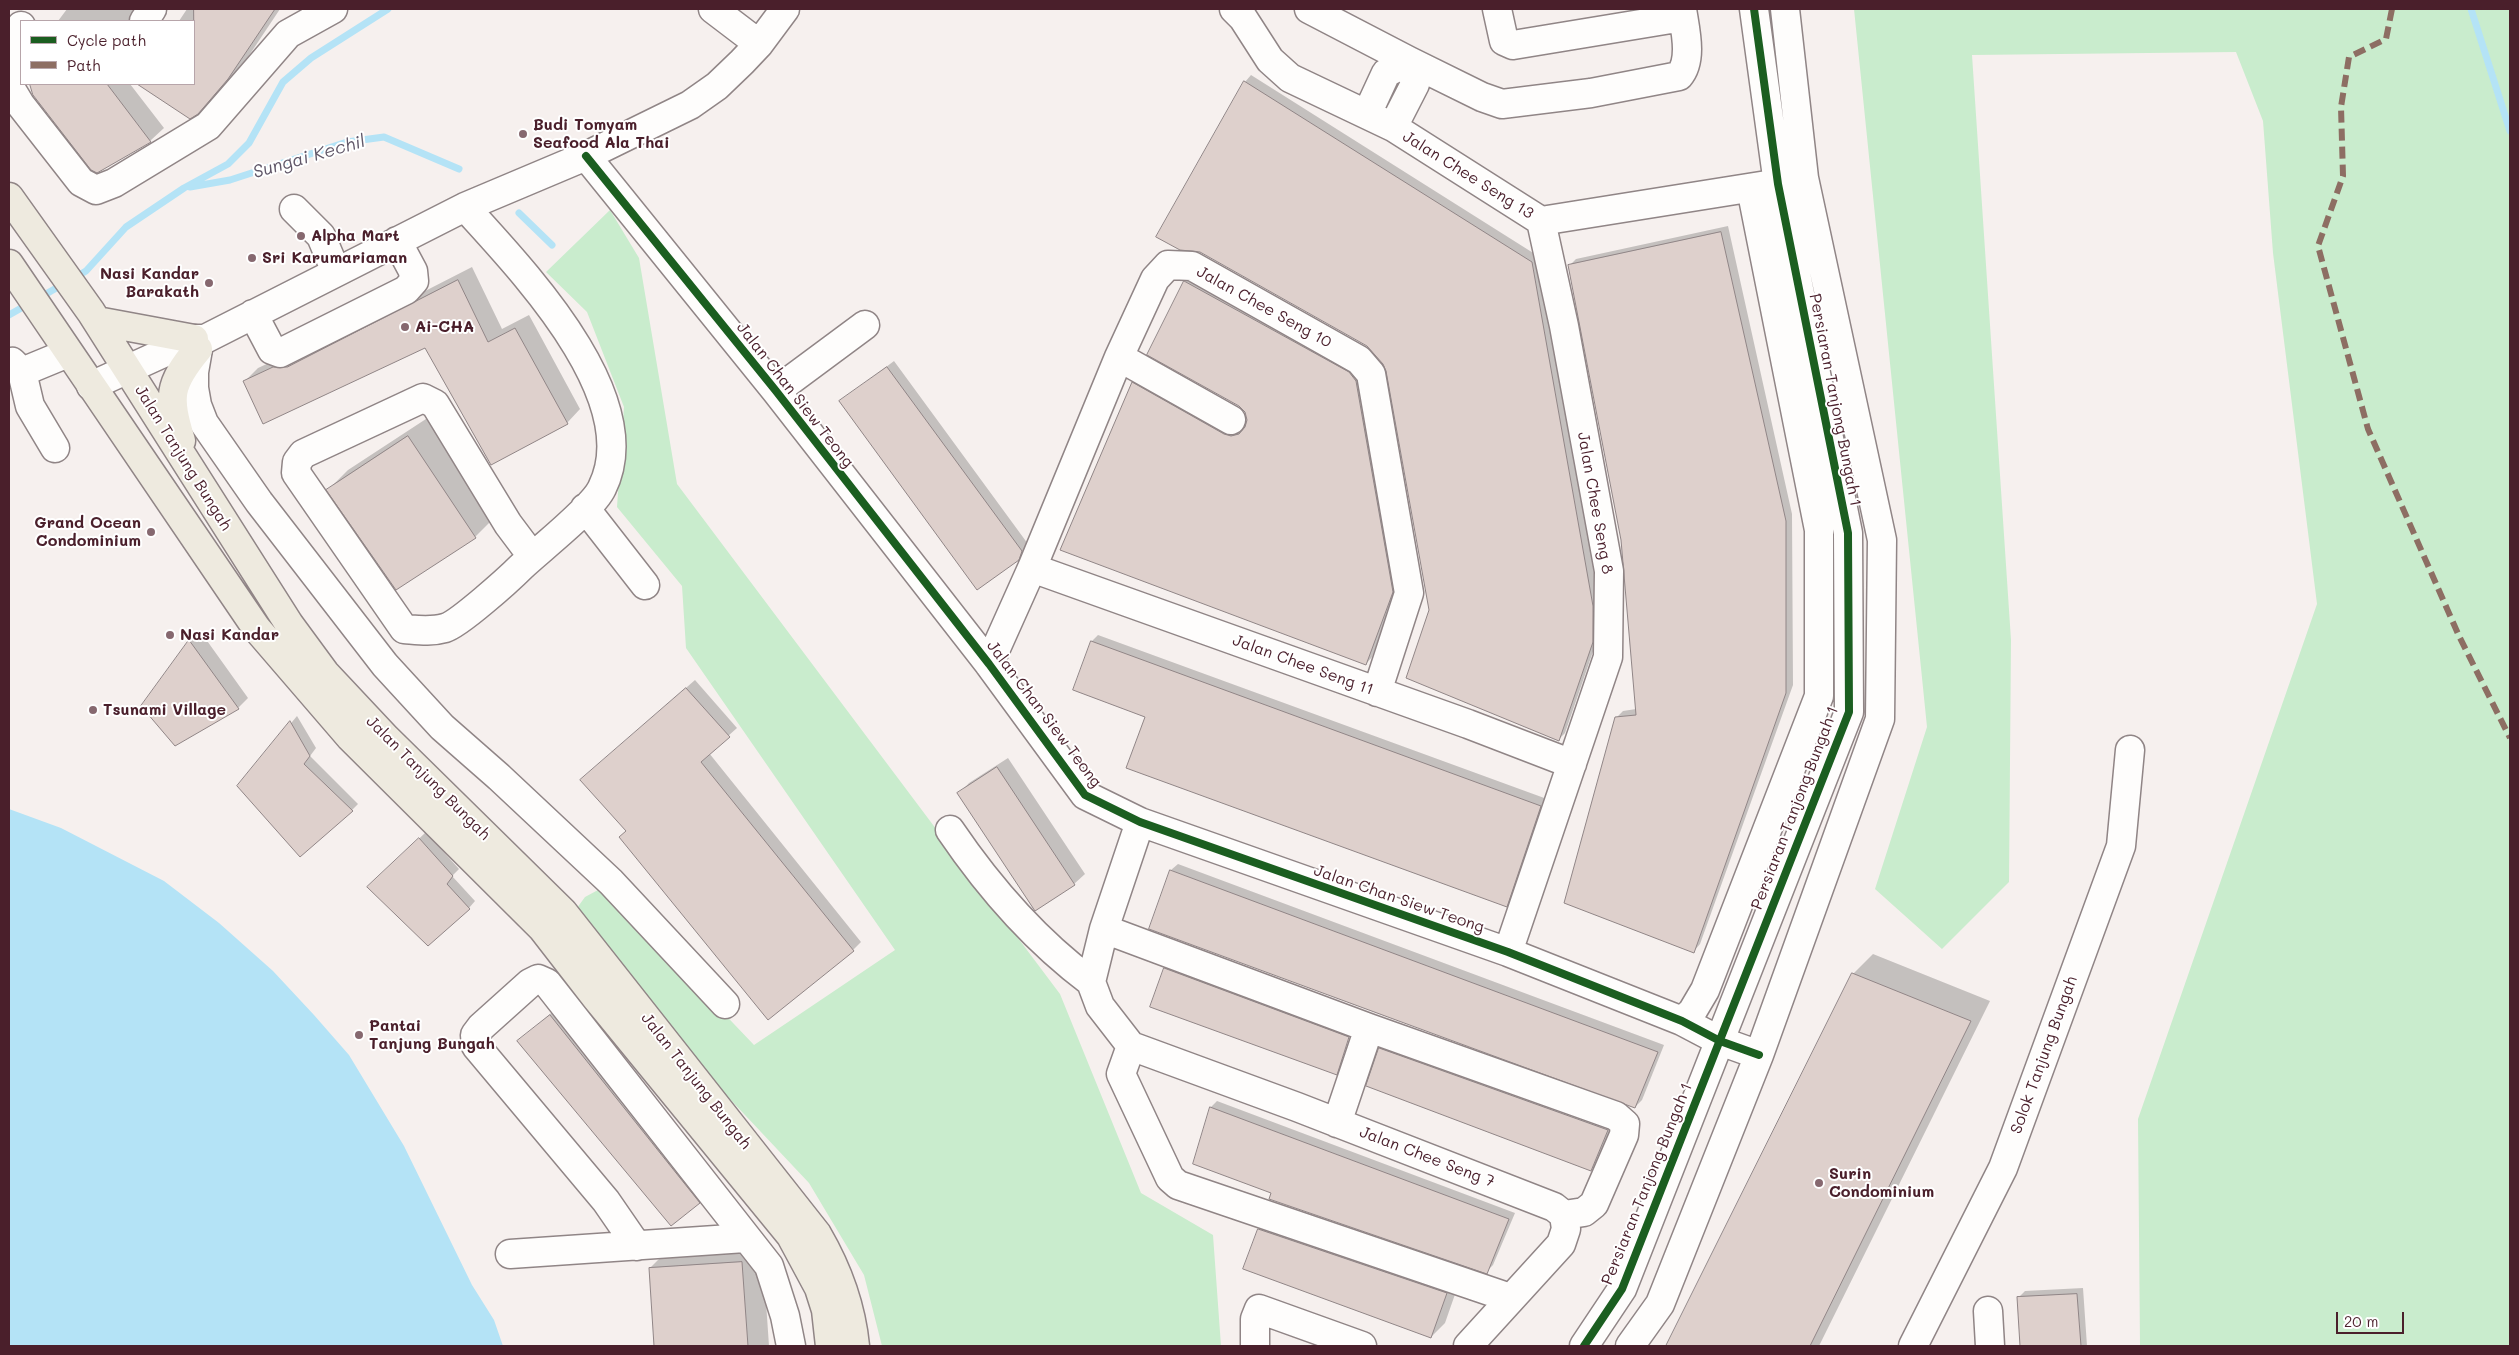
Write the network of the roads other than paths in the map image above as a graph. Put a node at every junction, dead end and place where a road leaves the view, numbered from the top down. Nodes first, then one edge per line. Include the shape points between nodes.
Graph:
1 (34, 9) edge
2 (152, 9) edge
3 (333, 9) edge
4 (713, 9) edge
5 (785, 9) edge
6 (1234, 9) edge
7 (1309, 9) edge
8 (1497, 9) edge
9 (1754, 9) edge
10 (1785, 9) edge
11 (1682, 13) edge
12 (26, 20) edge
13 (145, 20) edge
14 (20, 27) edge
15 (759, 44) junction
16 (1409, 62) junction
17 (1367, 114) junction
18 (1393, 127) junction
19 (586, 156) junction
20 (1804, 178) junction
21 (1778, 184) junction
22 (1751, 188) junction
23 (9, 197) edge
24 (465, 207) junction
25 (294, 209) dead end
26 (1541, 221) junction
27 (398, 242) junction
28 (13, 271) edge
29 (336, 272) junction
30 (253, 314) junction
31 (94, 316) junction
32 (865, 324) dead end
33 (199, 342) junction
34 (61, 343) junction
35 (1119, 357) junction
36 (16, 368) edge
37 (130, 373) junction
38 (95, 391) junction
39 (776, 391) junction
40 (1231, 420) dead end
41 (55, 448) dead end
42 (190, 470) junction
43 (585, 508) junction
44 (532, 556) junction
45 (1032, 568) junction
46 (645, 585) dead end
47 (989, 664) junction
48 (1377, 692) junction
49 (2130, 750) dead end
50 (1572, 764) junction
51 (1140, 822) junction
52 (950, 830) dead end
53 (1104, 929) junction
54 (1508, 952) junction
55 (1091, 982) junction
56 (1705, 990) junction
57 (597, 998) junction
58 (1736, 1001) junction
59 (725, 1004) dead end
60 (574, 1018) junction
61 (1682, 1021) junction
62 (1369, 1028) junction
63 (1720, 1041) junction
64 (1131, 1046) junction
65 (1759, 1055) junction
66 (1337, 1123) junction
67 (1564, 1215) junction
68 (745, 1238) junction
69 (637, 1246) junction
70 (510, 1254) dead end
71 (1510, 1298) junction
72 (1988, 1311) dead end
73 (791, 1346) edge
74 (830, 1346) edge
75 (855, 1346) edge
76 (1255, 1346) edge
77 (1362, 1346) edge
78 (1468, 1346) edge
79 (1584, 1346) edge
80 (1630, 1346) edge
81 (1913, 1346) edge
82 (1990, 1346) edge

1 - 12 street
2 - 13 street
3 - 14 street via 288,34 208,126 114,183 96,190 81,182 11,89 11,40
4 - 15 street
5 - 15 street
6 - 17 street, Jalan Chee Seng 13 via 1244,18 1270,60 1290,78
7 - 16 street
8 - 11 street via 1504,41 1513,45
9 - 21 street, Persiaran Tanjong Bungah 1
10 - 20 street, Persiaran Tanjong Bungah 1
11 - 16 street via 1684,70 1669,80 1502,104
15 - 19 street via 717,86 690,105
16 - 17 street via 1386,72
16 - 18 street via 1415,84
17 - 18 street, Jalan Chee Seng 13
18 - 26 street, Jalan Chee Seng 13
19 - 24 street
19 - 39 street, Jalan Chan Siew Teong
20 - 21 street, Jalan Chee Seng 13
20 - 65 street, Persiaran Tanjong Bungah 1 via 1882,540 1880,718
21 - 22 street, Jalan Chee Seng 13
21 - 58 street, Persiaran Tanjong Bungah 1 via 1848,533 1849,712
22 - 26 street, Jalan Chee Seng 13
22 - 56 street, Persiaran Tanjong Bungah 1 via 1819,530 1819,696
23 - 31 main road, Jalan Tanjung Bungah
24 - 27 street
24 - 43 street via 512,259 564,326 585,356 599,385 609,421 608,470 602,489
25 - 29 street via 322,236
26 - 50 street, Jalan Chee Seng 8 via 1564,326 1609,571 1608,657
27 - 29 street
27 - 30 street via 413,271 414,281 406,290 280,353 272,350
28 - 34 main road, Jalan Tanjung Bungah
29 - 30 street
30 - 33 street
31 - 33 main road
31 - 37 main road, Jalan Tanjung Bungah
32 - 39 street
33 - 37 street
33 - 42 main road via 180,371 172,391 172,408
33 - 59 street via 194,388 204,424 259,502 385,665 442,727 611,882
34 - 36 street
34 - 38 main road, Jalan Tanjung Bungah
35 - 40 street
35 - 45 street, Jalan Chee Seng 10
35 - 48 street, Jalan Chee Seng 10 via 1155,279 1168,265 1192,266 1360,360 1371,374 1409,594
36 - 41 street via 30,406
37 - 38 street
37 - 42 main road, Jalan Tanjung Bungah
38 - 57 main road, Jalan Tanjung Bungah via 257,629 350,736 542,928
39 - 47 street, Jalan Chan Siew Teong
42 - 75 main road, Jalan Tanjung Bungah via 289,624 325,673 386,738 563,912 817,1234 843,1286
43 - 44 street
43 - 46 street
44 - 44 street via 506,582 447,628 427,631 404,629 296,473 297,462 303,454 423,398 435,404 508,524
45 - 47 street, Jalan Chee Seng 10
45 - 48 street, Jalan Chee Seng 11
47 - 51 street, Jalan Chan Siew Teong via 1085,795
48 - 50 street, Jalan Chee Seng 11
49 - 81 street, Solok Tanjung Bungah via 2121,846 2003,1168
50 - 54 street, Jalan Chee Seng 8
51 - 53 street
51 - 54 street, Jalan Chan Siew Teong
52 - 55 street via 1009,904 1062,960
53 - 55 street
53 - 62 street
54 - 61 street, Jalan Chan Siew Teong
55 - 64 street via 1100,1006
56 - 58 street
56 - 61 street, Persiaran Tanjong Bungah 1 via 1692,1012
57 - 60 street
57 - 74 main road, Jalan Tanjung Bungah via 791,1236 819,1288 826,1310
58 - 63 street, Persiaran Tanjong Bungah 1
60 - 68 street
60 - 69 street via 547,983 538,980 530,983 481,1026 475,1035 476,1046 606,1202
61 - 63 street, Jalan Chan Siew Teong
62 - 66 street
62 - 67 street via 1616,1116 1625,1124 1624,1135 1594,1204 1584,1212
63 - 65 street, Jalan Chan Siew Teong
63 - 79 street, Persiaran Tanjong Bungah 1 via 1622,1289
64 - 66 street, Jalan Chee Seng 7
64 - 71 street via 1121,1074 1170,1178 1178,1185
65 - 80 street, Persiaran Tanjong Bungah 1 via 1660,1304
66 - 67 street, Jalan Chee Seng 7 via 1545,1203
67 - 71 street via 1566,1230 1561,1244
68 - 69 street
68 - 73 street via 769,1266
69 - 70 street
71 - 78 street
72 - 82 street
76 - 77 street via 1255,1319 1259,1309

